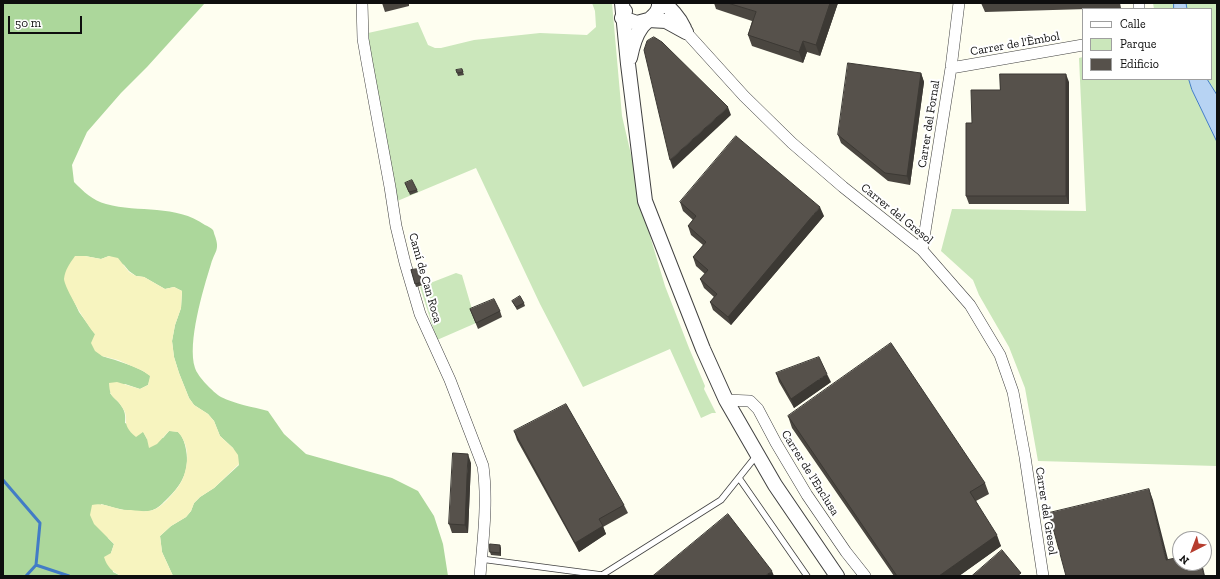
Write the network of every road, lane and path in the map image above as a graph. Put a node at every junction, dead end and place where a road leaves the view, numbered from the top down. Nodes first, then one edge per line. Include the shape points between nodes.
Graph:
1 (362, 3) edge
2 (622, 3) edge
3 (630, 3) edge
4 (660, 3) edge
5 (959, 3) edge
6 (622, 18) junction
7 (648, 20) junction
8 (686, 32) junction
9 (1082, 46) edge
10 (628, 64) junction
11 (951, 68) junction
12 (922, 250) junction
13 (726, 400) junction
14 (758, 455) junction
15 (739, 478) junction
16 (481, 559) junction
17 (480, 576) edge
18 (807, 576) edge
19 (837, 576) edge
20 (865, 576) edge
21 (1043, 576) edge

1 - 16 street, Camí de Can Roca via 363,39 403,256 420,314 450,380 483,466 485,478
2 - 6 street
3 - 6 street
4 - 7 street via 658,11
4 - 8 street via 665,4 676,16
5 - 11 street, Carrer del Fornal
6 - 7 street via 637,23
6 - 10 street
7 - 8 street via 666,21
7 - 10 street via 638,32
8 - 12 street, Carrer del Gresol via 744,96 792,143
9 - 11 street, Carrer de l'Èmbol
10 - 13 street via 645,201 703,349
11 - 12 street, Carrer del Fornal
12 - 21 street, Carrer del Gresol via 970,305 1000,355 1012,392 1025,457
13 - 14 street
13 - 20 street, Carrer de l'Enclusa via 750,401 758,409 807,495
14 - 15 lane
14 - 19 street via 775,485
15 - 16 lane via 721,500 602,575
15 - 18 lane
16 - 17 street, Camí de Can Roca

